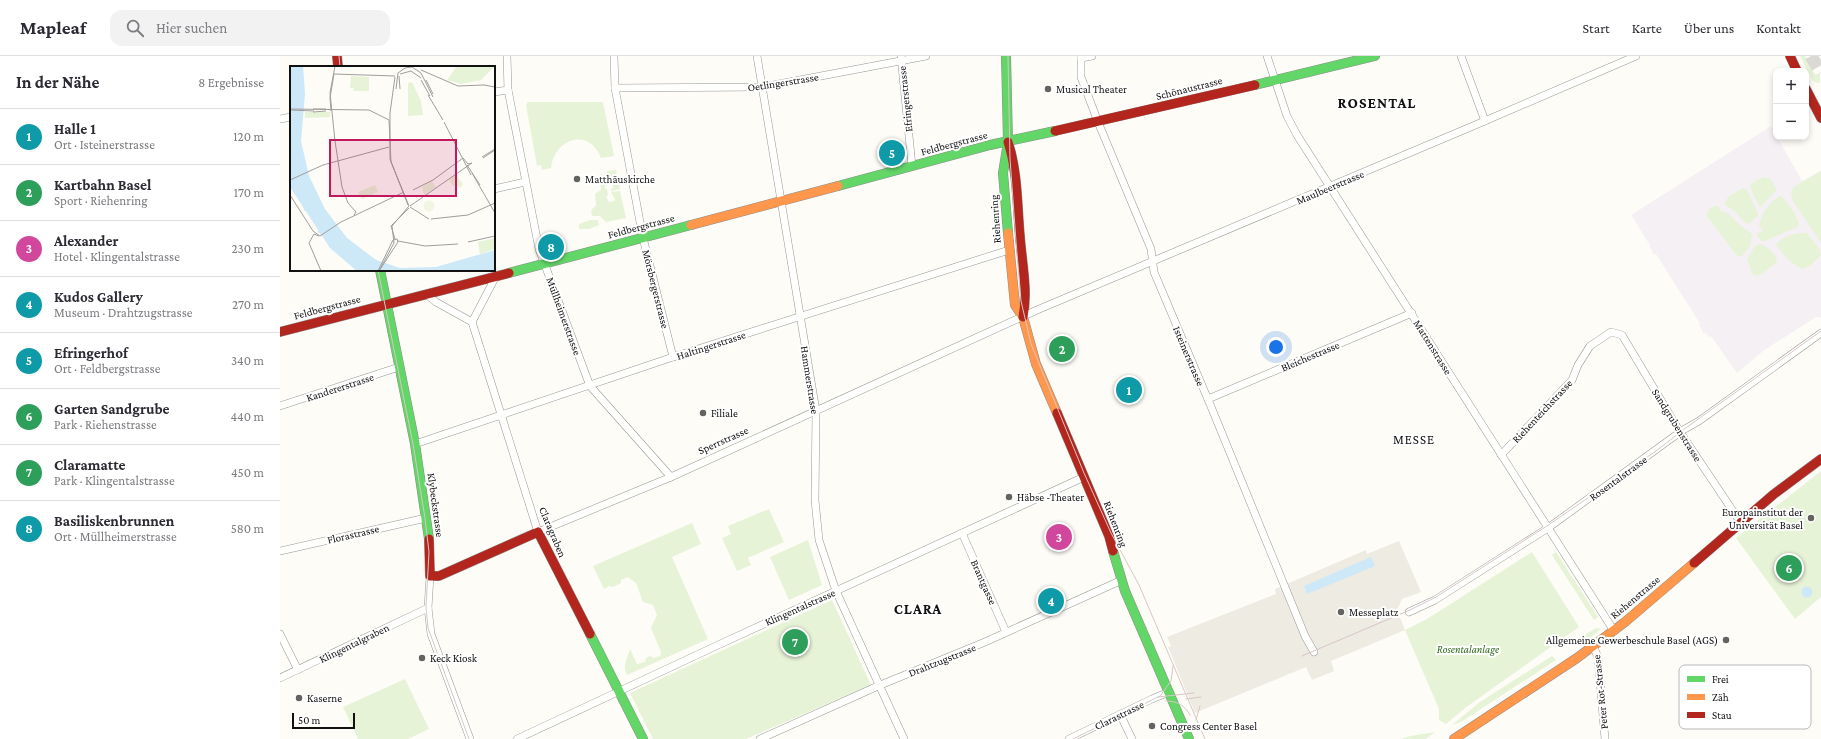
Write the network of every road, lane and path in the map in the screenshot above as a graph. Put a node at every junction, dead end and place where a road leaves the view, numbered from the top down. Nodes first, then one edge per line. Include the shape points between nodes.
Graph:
1 (337, 56) edge
2 (508, 56) edge
3 (614, 56) edge
4 (757, 56) edge
5 (926, 56) edge
6 (1006, 56) edge
7 (1092, 56) edge
8 (1268, 56) edge
9 (1375, 56) edge
10 (1461, 56) edge
11 (1636, 56) edge
12 (1790, 56) edge
13 (1081, 57) edge
14 (901, 59) edge
15 (338, 66) edge
16 (1796, 68) edge
17 (1276, 79) junction
18 (763, 87) junction
19 (615, 88) junction
20 (508, 90) junction
21 (495, 92) edge
22 (1809, 94) edge
23 (290, 118) edge
24 (1821, 118) edge
25 (280, 119) edge
26 (1485, 121) junction
27 (1098, 122) junction
28 (1008, 142) junction
29 (912, 166) junction
30 (525, 182) junction
31 (1330, 187) junction
32 (495, 189) edge
33 (781, 201) junction
34 (643, 238) junction
35 (1009, 250) junction
36 (1152, 261) junction
37 (544, 264) junction
38 (380, 271) edge
39 (496, 276) junction
40 (426, 294) junction
41 (387, 304) junction
42 (1412, 313) junction
43 (800, 316) junction
44 (1023, 317) junction
45 (472, 322) junction
46 (280, 332) edge
47 (1611, 332) joint
48 (1821, 333) edge
49 (673, 357) junction
50 (399, 367) junction
51 (590, 386) junction
52 (1208, 400) junction
53 (280, 406) edge
54 (816, 411) junction
55 (502, 414) junction
56 (1680, 432) junction
57 (415, 444) junction
58 (1501, 455) junction
59 (1821, 459) edge
60 (671, 477) junction
61 (1084, 477) junction
62 (426, 518) junction
63 (1741, 523) junction
64 (1548, 528) junction
65 (538, 532) junction
66 (962, 533) junction
67 (280, 551) edge
68 (430, 576) junction
69 (1122, 580) junction
70 (836, 591) junction
71 (428, 608) junction
72 (1409, 612) dead end
73 (1614, 630) junction
74 (1006, 632) junction
75 (280, 634) edge
76 (1593, 646) junction
77 (1314, 652) dead end
78 (298, 670) junction
79 (280, 678) edge
80 (878, 686) junction
81 (619, 692) junction
82 (1169, 692) junction
83 (1120, 714) junction
84 (525, 737) edge
85 (470, 739) edge
86 (517, 739) edge
87 (643, 739) edge
88 (760, 739) edge
89 (904, 739) edge
90 (1070, 739) edge
91 (1132, 739) edge
92 (1189, 739) edge
93 (1454, 739) edge
94 (1605, 739) edge

1 - 15 main road
2 - 20 street, Müllheimerstrasse
3 - 19 street, Mörsbergerstrasse
4 - 18 street, Hammerstrasse
5 - 14 street, Oetlingerstrasse
6 - 28 main road, Riehenring
7 - 13 street
8 - 17 street, Mattenstrasse
9 - 17 main road, Schönaustrasse
10 - 26 street
11 - 26 street, Maulbeerstrasse
12 - 16 main road
13 - 27 street, Isteinerstrasse via 1081,77
14 - 18 street, Oetlingerstrasse
14 - 29 street, Efringerstrasse
17 - 27 main road, Schönaustrasse
17 - 31 street, Mattenstrasse via 1287,116
18 - 19 street, Oetlingerstrasse
18 - 33 street, Hammerstrasse
19 - 34 street, Mörsbergerstrasse
20 - 21 street
20 - 30 street, Müllheimerstrasse
22 - 24 main road
23 - 25 street
26 - 31 street, Maulbeerstrasse
27 - 28 main road, Schönaustrasse
27 - 36 street, Isteinerstrasse via 1151,249
28 - 29 main road, Feldbergstrasse
28 - 35 main road, Riehenring via 1004,173
28 - 44 main road, Riehenring via 1014,159 1025,304
29 - 33 main road, Feldbergstrasse
30 - 32 street
30 - 37 street, Müllheimerstrasse
31 - 36 street, Maulbeerstrasse
31 - 42 street, Mattenstrasse
33 - 34 main road, Feldbergstrasse
33 - 43 street, Hammerstrasse
34 - 37 main road, Feldbergstrasse
34 - 49 street, Mörsbergerstrasse
35 - 43 street, Haltingerstrasse
35 - 44 main road, Riehenring via 1015,305
36 - 44 street, Maulbeerstrasse
36 - 52 street, Isteinerstrasse via 1154,272
37 - 39 main road, Feldbergstrasse
37 - 51 street, Müllheimerstrasse
38 - 41 main road, Klybeckstrasse
39 - 40 main road, Feldbergstrasse
39 - 45 street
40 - 41 main road, Feldbergstrasse
40 - 45 street
41 - 46 main road, Feldbergstrasse
41 - 50 main road, Klybeckstrasse
42 - 52 street, Bleichestrasse
42 - 58 street, Mattenstrasse
43 - 49 street, Haltingerstrasse
43 - 54 street, Hammerstrasse
44 - 54 street, Sperrstrasse
44 - 61 main road, Riehenring via 1036,364
45 - 55 street, Claragraben
47 - 56 street, Sandgrubenstrasse via 1622,335
47 - 58 street, Riehenteichstrasse via 1590,346 1572,380
48 - 56 street, Rosentalstrasse
49 - 51 street, Haltingerstrasse
50 - 53 street, Kandererstrasse
50 - 57 main road, Klybeckstrasse
51 - 55 street, Haltingerstrasse
51 - 60 street, Müllheimerstrasse
52 - 77 street, Isteinerstrasse via 1305,636
54 - 60 street, Sperrstrasse
54 - 70 street, Hammerstrasse via 815,500 819,540
55 - 57 street, Haltingerstrasse
55 - 65 street, Claragraben
56 - 63 street, Sandgrubenstrasse
56 - 64 street, Rosentalstrasse
57 - 62 main road, Klybeckstrasse
58 - 64 street, Mattenstrasse
59 - 63 main road, Riehenstrasse via 1774,494
60 - 65 street, Sperrstrasse
61 - 66 street, Klingentalstrasse
61 - 69 main road, Riehenring via 1109,536
62 - 67 street, Florastrasse
62 - 68 main road, Klybeckstrasse
63 - 73 main road, Riehenstrasse
64 - 72 street, Rosentalstrasse via 1441,596
64 - 73 street, Mattenstrasse
65 - 68 main road, Sperrstrasse via 439,576
65 - 81 main road, Claragraben
66 - 70 street, Klingentalstrasse
66 - 74 street, Brantgasse
68 - 71 street, Klybeckstrasse
69 - 74 street, Drahtzugstrasse
69 - 82 main road, Riehenring
70 - 80 street, Hammerstrasse
70 - 81 street, Klingentalstrasse
71 - 78 street, Klingentalgraben
71 - 85 street, Klybeckstrasse via 431,634
73 - 76 main road, Riehenstrasse
74 - 80 street, Drahtzugstrasse via 978,646
75 - 78 street
76 - 93 main road, Riehenstrasse
76 - 94 street, Peter Rot-Strasse via 1598,657
78 - 79 street, Klingentalgraben
80 - 88 street, Drahtzugstrasse
80 - 89 street, Hammerstrasse
81 - 84 street, Klingentalstrasse
81 - 87 main road, Claragraben
82 - 83 street, Clarastrasse
82 - 92 main road, Riehenring
83 - 90 street, Clarastrasse
83 - 91 street
84 - 86 street, Klingentalstrasse

